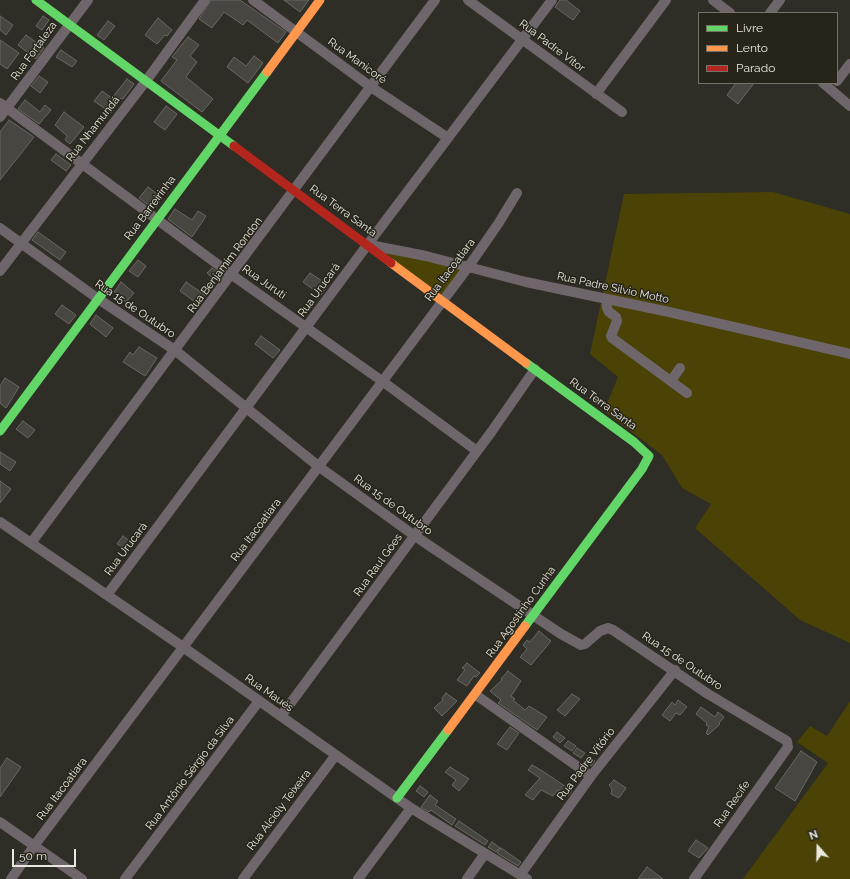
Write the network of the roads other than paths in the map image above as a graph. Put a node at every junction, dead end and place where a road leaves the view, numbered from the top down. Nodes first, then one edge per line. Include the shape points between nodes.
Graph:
1 (36, 0) edge
2 (88, 0) edge
3 (205, 0) edge
4 (253, 0) edge
5 (320, 0) edge
6 (435, 0) edge
7 (468, 0) edge
8 (552, 0) edge
9 (666, 0) edge
10 (713, 0) edge
11 (780, 0) edge
12 (729, 12) edge
13 (771, 12) edge
14 (69, 24) junction
15 (297, 32) junction
16 (523, 39) junction
17 (850, 64) edge
18 (838, 77) edge
19 (146, 81) junction
20 (832, 84) edge
21 (371, 87) junction
22 (596, 94) junction
23 (3, 106) edge
24 (850, 106) edge
25 (622, 112) dead end
26 (0, 117) edge
27 (220, 136) junction
28 (448, 138) junction
29 (82, 162) junction
30 (294, 190) junction
31 (516, 193) dead end
32 (157, 219) junction
33 (0, 228) edge
34 (21, 242) junction
35 (369, 244) junction
36 (469, 266) junction
37 (0, 271) edge
38 (232, 274) junction
39 (97, 298) junction
40 (606, 299) junction
41 (442, 301) junction
42 (306, 327) junction
43 (176, 351) junction
44 (850, 354) edge
45 (680, 368) dead end
46 (535, 369) junction
47 (382, 381) junction
48 (671, 381) junction
49 (687, 393) dead end
50 (246, 408) junction
51 (0, 431) edge
52 (634, 442) joint
53 (477, 451) junction
54 (318, 466) junction
55 (0, 522) edge
56 (415, 536) junction
57 (31, 543) junction
58 (107, 594) junction
59 (534, 616) junction
60 (183, 647) junction
61 (675, 670) junction
62 (476, 695) junction
63 (259, 701) junction
64 (281, 716) junction
65 (788, 742) joint
66 (335, 756) junction
67 (591, 776) junction
68 (397, 798) junction
69 (411, 808) junction
70 (0, 822) edge
71 (34, 846) junction
72 (484, 855) junction
73 (524, 877) edge
74 (11, 879) edge
75 (82, 879) edge
76 (125, 879) edge
77 (243, 879) edge
78 (358, 879) edge
79 (467, 879) edge
80 (694, 879) edge

1 - 14 street, Rua Terra Santa
2 - 14 street, Rua Fortaleza
3 - 19 street, Rua Nhamundá
4 - 15 street, Rua Manicoré
5 - 15 street, Rua Barreirinha
6 - 21 street, Rua Benjamim Rondon
7 - 16 street, Rua Padre Vitor
8 - 16 street, Rua Urucará
9 - 22 street
10 - 12 street
11 - 13 street
14 - 19 street, Rua Terra Santa
14 - 23 street, Rua Fortaleza
15 - 21 street, Rua Manicoré
15 - 27 street, Rua Barreirinha
16 - 22 street, Rua Padre Vitor
16 - 28 street, Rua Urucará
17 - 18 street
19 - 27 street, Rua Terra Santa
19 - 29 street, Rua Nhamundá
20 - 24 street
21 - 28 street, Rua Manicoré
21 - 30 street, Rua Benjamim Rondon
22 - 25 street, Rua Padre Vitor
23 - 26 street, Rua Fortaleza
23 - 29 street, Rua Juruti
27 - 30 street, Rua Terra Santa
27 - 32 street, Rua Barreirinha
28 - 35 street, Rua Urucará
29 - 32 street, Rua Juruti
29 - 34 street, Rua Nhamundá
30 - 35 street, Rua Terra Santa
30 - 38 street, Rua Benjamim Rondon
31 - 36 street, Rua Itacoatiara
32 - 38 street, Rua Juruti
32 - 39 street, Rua Barreirinha
33 - 34 street, Rua 15 de Outubro
34 - 37 street, Rua Nhamundá
34 - 39 street, Rua 15 de Outubro
35 - 36 street, Rua Padre Silvio Motto
35 - 41 street, Rua Terra Santa
35 - 42 street, Rua Urucará
36 - 40 street, Rua Padre Silvio Motto via 526,282
36 - 41 street, Rua Itacoatiara
38 - 42 street, Rua Juruti
38 - 43 street, Rua Benjamim Rondon
39 - 43 street, Rua 15 de Outubro
39 - 51 street, Rua Barreirinha
40 - 44 street, Rua Padre Silvio Motto
40 - 48 street via 608,312 616,317 617,321 612,338
41 - 46 street, Rua Terra Santa
41 - 47 street, Rua Itacoatiara
42 - 47 street, Rua Juruti
42 - 50 street, Rua Urucará
43 - 50 street, Rua 15 de Outubro
43 - 57 street, Rua Benjamim Rondon
45 - 48 street
46 - 52 street, Rua Terra Santa
46 - 53 street, Rua Raul Góes
47 - 53 street, Rua Juruti
47 - 54 street, Rua Itacoatiara
48 - 49 street
50 - 54 street, Rua 15 de Outubro
50 - 58 street, Rua Urucará
52 - 59 street, Rua Agostinho Cunha via 646,451 648,460
53 - 56 street, Rua Raul Góes
54 - 56 street, Rua 15 de Outubro
54 - 60 street, Rua Itacoatiara
55 - 57 street, Rua Maués
56 - 59 street, Rua 15 de Outubro
56 - 64 street, Rua Raul Góes
57 - 58 street, Rua Maués
58 - 60 street, Rua Maués
59 - 61 street, Rua 15 de Outubro via 581,646 608,628
59 - 62 street, Rua Agostinho Cunha
60 - 63 street, Rua Maués
60 - 71 street, Rua Itacoatiara
61 - 65 street, Rua 15 de Outubro via 708,694
61 - 67 street, Rua Padre Vitório
62 - 67 street
62 - 68 street, Rua Agostinho Cunha
63 - 64 street, Rua Maués
63 - 76 street, Rua Antônio Sérgio da Silva
64 - 66 street, Rua Maués
65 - 80 street, Rua Recife via 788,747
66 - 68 street, Rua Maués
66 - 77 street, Rua Alcioly Teixeira
67 - 73 street, Rua Padre Vitório
68 - 69 street, Rua Maués
69 - 72 street, Rua Maués
69 - 78 street
70 - 71 street
71 - 74 street, Rua Itacoatiara
71 - 75 street
72 - 73 street, Rua Maués
72 - 79 street

